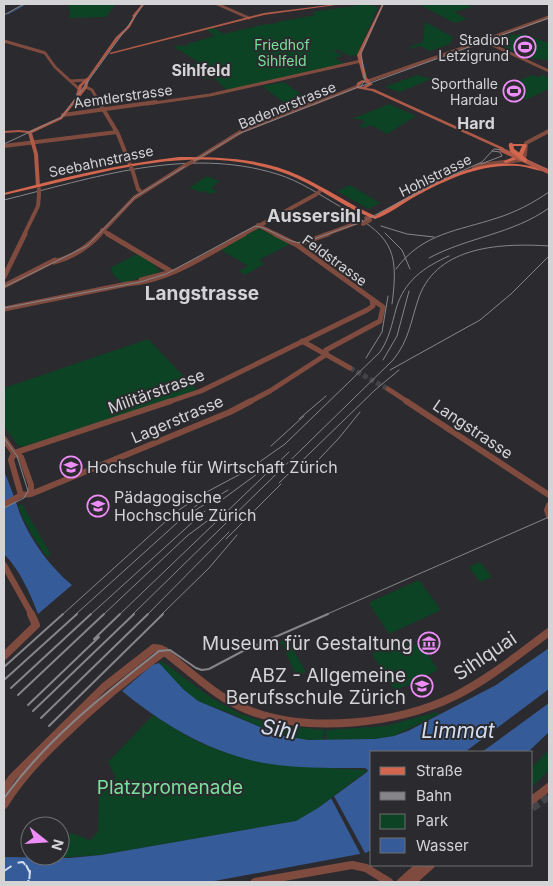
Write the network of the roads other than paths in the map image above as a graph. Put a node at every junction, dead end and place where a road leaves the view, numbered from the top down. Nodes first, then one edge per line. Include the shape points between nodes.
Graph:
1 (143, 4) edge
2 (217, 4) edge
3 (342, 4) edge
4 (382, 4) edge
5 (249, 18) junction
6 (549, 18) edge
7 (484, 39) junction
8 (4, 41) edge
9 (475, 42) junction
10 (489, 42) junction
11 (479, 44) junction
12 (111, 51) junction
13 (361, 53) joint
14 (362, 62) junction
15 (549, 71) edge
16 (88, 80) junction
17 (70, 81) junction
18 (368, 83) junction
19 (83, 88) junction
20 (360, 88) junction
21 (103, 110) junction
22 (63, 115) junction
23 (549, 131) edge
24 (4, 132) edge
25 (30, 132) junction
26 (117, 132) junction
27 (33, 143) junction
28 (525, 144) junction
29 (4, 146) edge
30 (502, 149) junction
31 (195, 160) junction
32 (525, 160) junction
33 (132, 168) junction
34 (474, 168) junction
35 (548, 171) edge
36 (432, 185) junction
37 (38, 187) junction
38 (319, 192) junction
39 (142, 193) junction
40 (4, 194) edge
41 (371, 218) junction
42 (258, 225) junction
43 (102, 230) junction
44 (298, 245) junction
45 (172, 272) junction
46 (4, 277) edge
47 (4, 286) edge
48 (372, 300) junction
49 (4, 309) edge
50 (302, 341) junction
51 (325, 354) junction
52 (350, 368) tunnel mouth
53 (388, 389) tunnel mouth
54 (4, 439) edge
55 (14, 454) junction
56 (546, 493) edge
57 (31, 494) junction
58 (19, 496) junction
59 (549, 500) edge
60 (4, 505) edge
61 (549, 505) edge
62 (549, 516) edge
63 (4, 565) edge
64 (549, 632) edge
65 (163, 650) junction
66 (4, 656) edge
67 (549, 787) edge
68 (4, 790) edge
69 (533, 799) edge
70 (4, 805) edge
71 (419, 866) edge
72 (430, 866) edge
73 (255, 882) edge
74 (389, 882) edge
75 (401, 882) edge
76 (412, 882) edge

1 - 12 main road via 116,39
2 - 5 street
3 - 5 main road
4 - 13 main road
5 - 12 main road
6 - 7 street
6 - 10 street
7 - 9 street
7 - 10 street
8 - 17 street via 43,52
9 - 11 street
9 - 18 street
10 - 11 street
10 - 15 street
11 - 18 street
12 - 16 main road
13 - 14 main road
14 - 18 main road
14 - 21 street, Aemtlerstrasse via 230,91
16 - 17 street
16 - 19 main road
16 - 19 main road
17 - 19 street
18 - 20 main road
18 - 20 main road
18 - 30 main road
19 - 21 street via 91,88
19 - 22 main road
20 - 31 street, Badenerstrasse via 242,131
21 - 22 street, Aemtlerstrasse
21 - 26 street
22 - 25 main road
23 - 28 street, Hohlstrasse
24 - 25 main road
25 - 27 main road
26 - 27 street
26 - 33 street
27 - 29 street
27 - 37 main road
28 - 32 main road, bridge via 510,147
28 - 34 street, Hohlstrasse via 525,156 521,160
28 - 36 main road, Hohlstrasse via 521,155 515,159 477,164
30 - 32 main road, bridge
30 - 35 main road, bridge
31 - 33 main road, Seebahnstrasse via 156,160
31 - 38 main road, Seebahnstrasse via 233,160 268,166 303,178
31 - 39 street, Badenerstrasse, bridge
32 - 35 main road, bridge
33 - 37 main road, Seebahnstrasse
33 - 39 street
34 - 35 main road, bridge via 522,165
34 - 36 main road, Hohlstrasse
36 - 41 main road, Hohlstrasse
37 - 40 main road, Seebahnstrasse
37 - 46 street, bridge via 38,206
38 - 41 main road, Seebahnstrasse
38 - 42 street
39 - 43 street, Badenerstrasse via 130,200
41 - 44 street, Hohlstrasse, bridge
42 - 44 street, Feldstrasse
42 - 45 street
43 - 45 street
43 - 47 street, Badenerstrasse via 88,247
44 - 48 street, Feldstrasse
45 - 49 street via 137,283
48 - 50 street, Militärstrasse via 369,310
48 - 51 street, Lagerstrasse via 383,307 380,321 326,350
50 - 51 street
50 - 55 street, Militärstrasse via 201,390
51 - 52 street
51 - 57 street, Lagerstrasse via 270,391 230,412
53 - 56 street, Langstrasse
54 - 55 street
55 - 57 street via 21,457
55 - 58 street via 11,460
56 - 59 street, Langstrasse
57 - 58 street, Lagerstrasse
58 - 60 street
61 - 62 street
63 - 66 street via 36,625
64 - 65 street, Sihlquai via 467,689 441,702 386,718 346,722 302,721 249,710 226,698
65 - 68 street via 154,648 149,651 104,687 12,778
65 - 70 street via 88,711 21,779
67 - 69 street
71 - 75 street
72 - 76 street
73 - 74 street via 352,865 366,868

